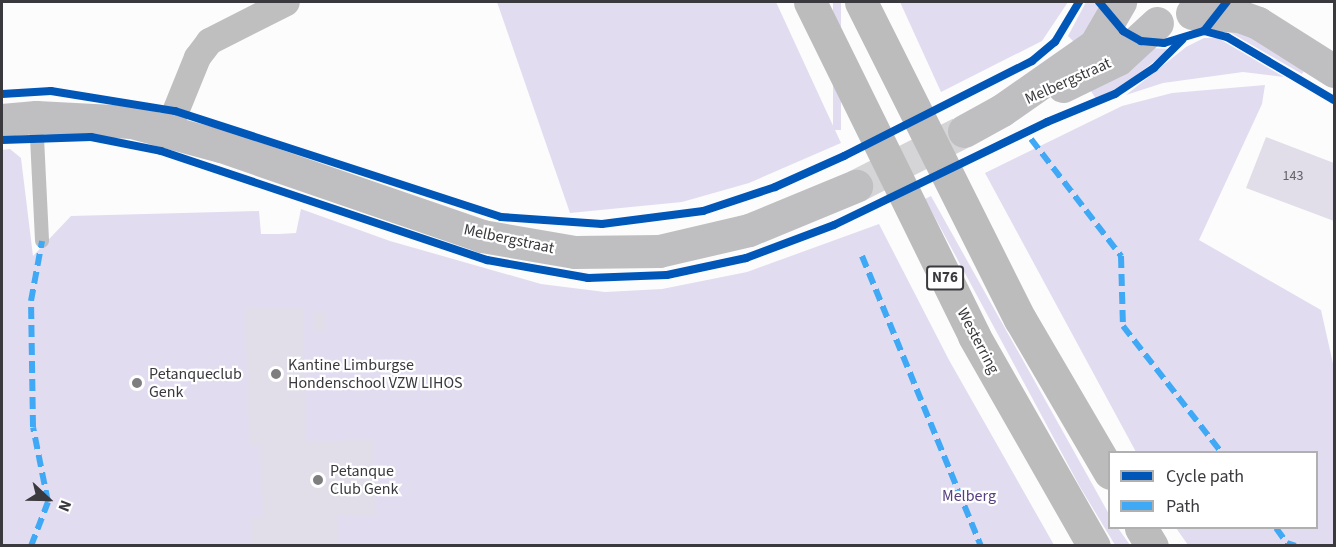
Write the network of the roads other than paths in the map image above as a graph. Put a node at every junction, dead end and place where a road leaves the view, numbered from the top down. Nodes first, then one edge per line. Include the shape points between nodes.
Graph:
1 (286, 2) edge
2 (810, 2) edge
3 (861, 2) edge
4 (1121, 2) edge
5 (1266, 2) edge
6 (1198, 8) edge
7 (1157, 23) junction
8 (1335, 46) edge
9 (1335, 71) edge
10 (1002, 110) junction
11 (36, 117) junction
12 (2, 120) edge
13 (167, 131) junction
14 (964, 131) tunnel mouth
15 (856, 186) tunnel mouth
16 (42, 242) dead end
17 (1108, 470) edge
18 (1142, 529) edge
19 (1094, 546) edge
20 (1152, 546) edge

1 - 13 street via 209,41 197,57
2 - 19 highway, Westerring / N76 via 974,336
3 - 17 highway via 1020,319
4 - 7 street via 1139,17
4 - 10 street, Melbergstraat via 1095,45
5 - 8 street
6 - 7 street via 1176,21
6 - 9 street via 1258,23
7 - 10 street, Melbergstraat via 1118,59
10 - 14 street, Melbergstraat
11 - 12 street, Melbergstraat
11 - 13 street, Melbergstraat via 132,122
11 - 16 lane
13 - 15 street, Melbergstraat via 482,236 575,252 659,251 749,230
18 - 20 highway

